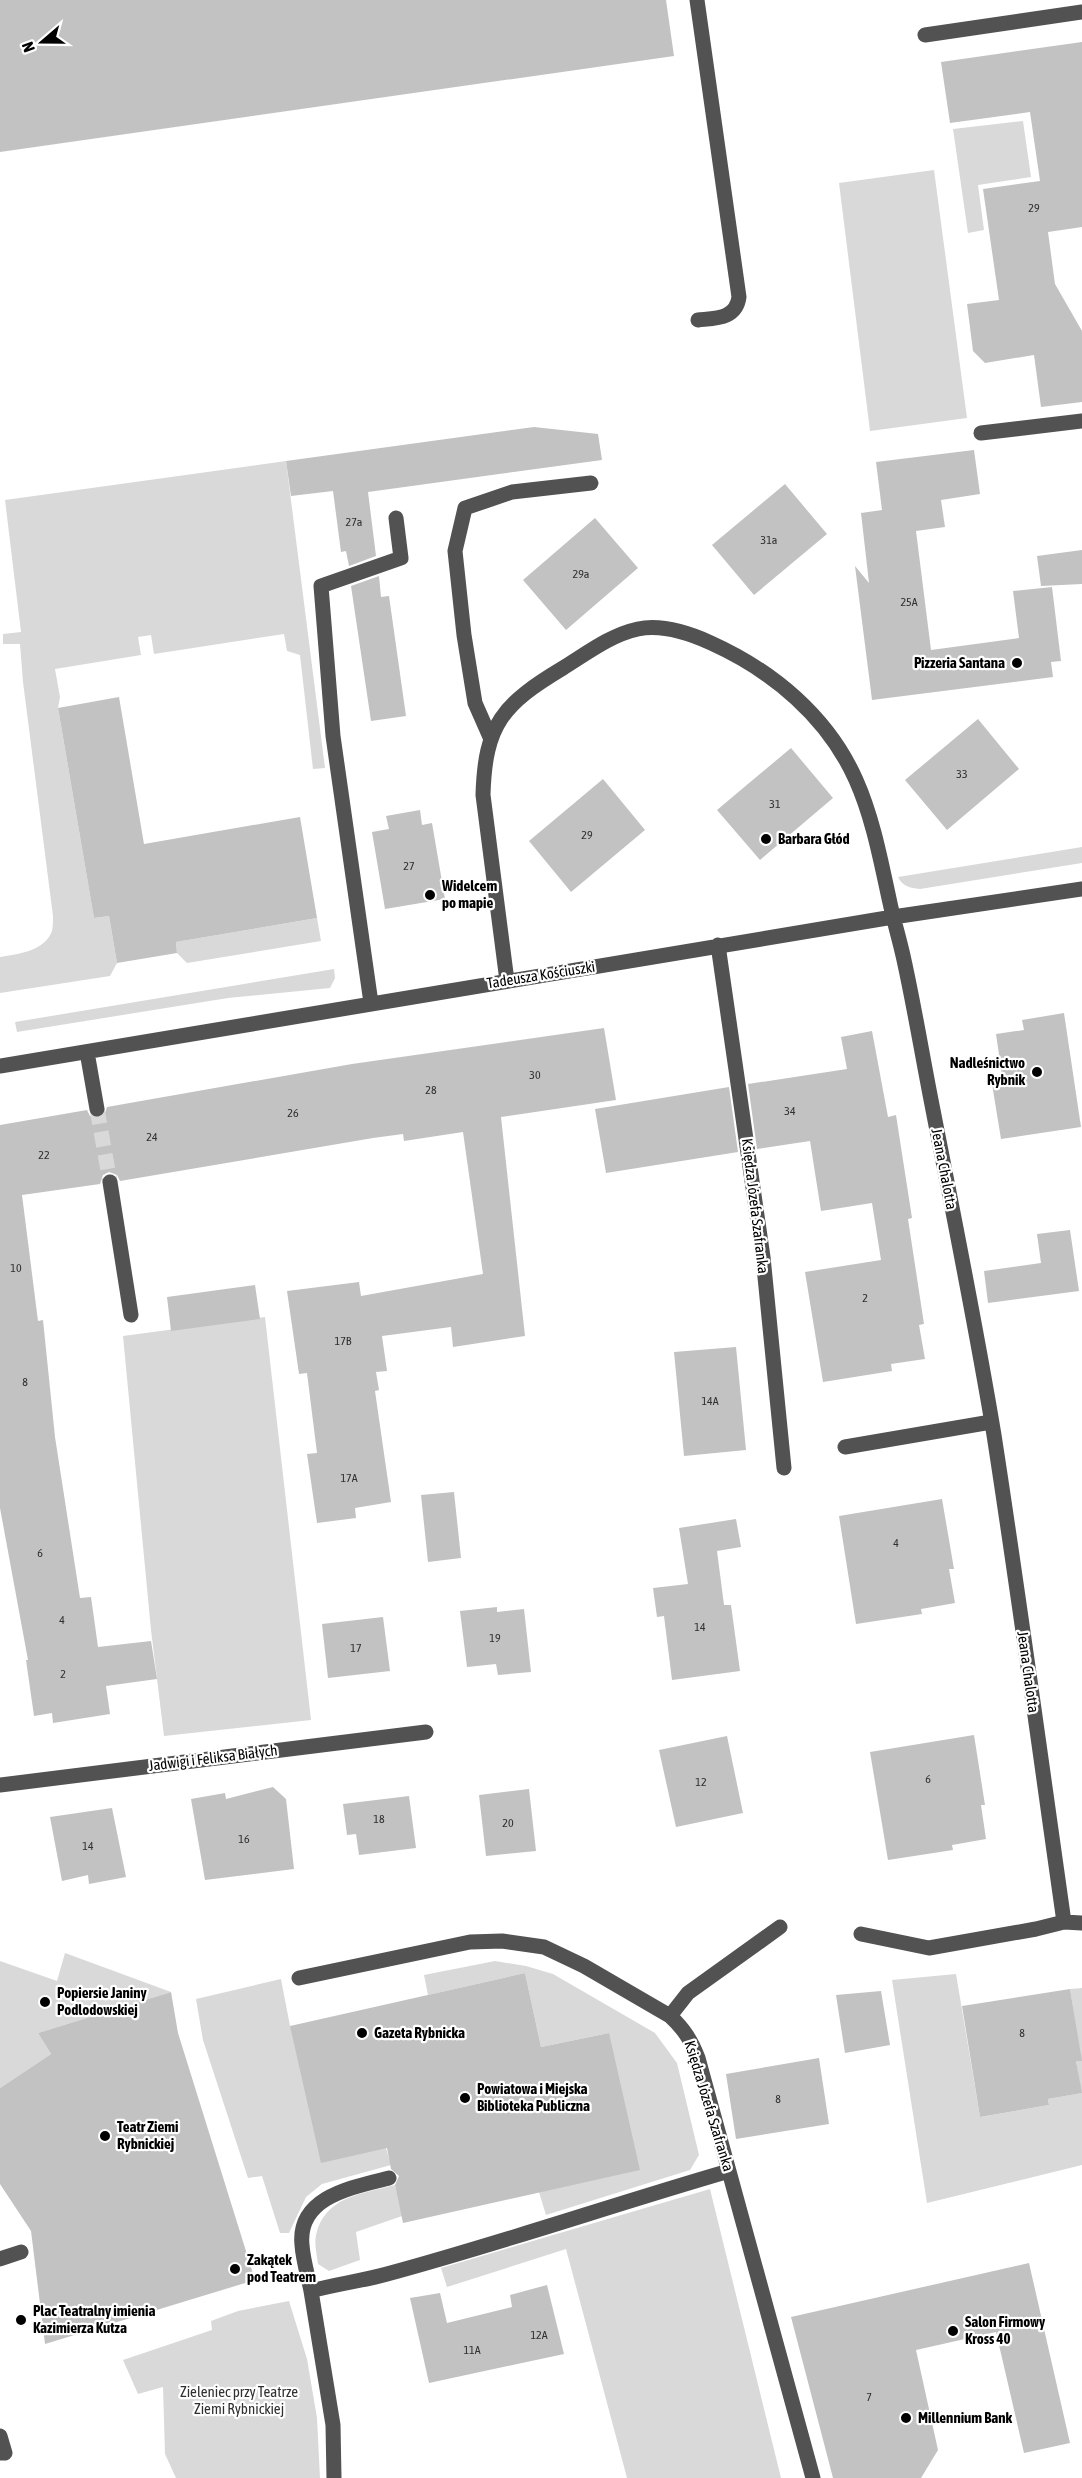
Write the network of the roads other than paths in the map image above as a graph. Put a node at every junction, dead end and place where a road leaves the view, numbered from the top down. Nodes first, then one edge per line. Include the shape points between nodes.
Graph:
1 (697, 0) edge
2 (1082, 12) edge
3 (925, 35) dead end
4 (698, 320) dead end
5 (1082, 421) edge
6 (981, 433) dead end
7 (591, 483) dead end
8 (396, 518) dead end
9 (490, 737) junction
10 (1082, 890) edge
11 (893, 917) junction
12 (718, 945) junction
13 (507, 981) junction
14 (371, 1004) junction
15 (87, 1052) junction
16 (0, 1066) edge
17 (97, 1109) tunnel mouth
18 (110, 1182) tunnel mouth
19 (131, 1315) dead end
20 (991, 1422) junction
21 (845, 1448) dead end
22 (784, 1468) dead end
23 (426, 1732) dead end
24 (0, 1785) edge
25 (1064, 1922) junction
26 (1082, 1923) edge
27 (780, 1927) dead end
28 (861, 1934) dead end
29 (299, 1978) dead end
30 (670, 2016) junction
31 (729, 2172) junction
32 (389, 2178) dead end
33 (21, 2252) dead end
34 (0, 2259) edge
35 (310, 2291) junction
36 (0, 2436) edge
37 (0, 2453) edge
38 (334, 2478) edge
39 (813, 2478) edge

1 - 4 street via 739,297 738,305 728,315
2 - 3 street
5 - 6 street
7 - 9 street via 512,492 465,508 455,551 464,635 476,703
8 - 14 street via 400,558 321,586 333,736
9 - 11 street, Jeana Chalotta via 516,699 610,639 651,628 695,636 754,664 783,686 835,744 856,781 867,811
9 - 13 street, Jeana Chalotta via 483,795
10 - 11 street, Tadeusza Kościuszki
11 - 12 street, Tadeusza Kościuszki
11 - 20 street, Jeana Chalotta via 904,957
12 - 13 street, Tadeusza Kościuszki
12 - 22 street, Księdza Józefa Szafranka via 761,1246
13 - 14 street, Tadeusza Kościuszki
14 - 15 street, Tadeusza Kościuszki
15 - 16 street, Tadeusza Kościuszki
15 - 17 street
18 - 19 street
20 - 21 street
20 - 25 street, Jeana Chalotta
23 - 24 street, Jadwigi i Feliksa Białych
25 - 26 street
25 - 28 street via 929,1948
27 - 30 street via 688,1993
29 - 30 street, Księdza Józefa Szafranka via 470,1942 502,1941 544,1947
30 - 31 street, Księdza Józefa Szafranka via 687,2033 695,2052
31 - 35 street via 451,2256
31 - 39 street, Księdza Józefa Szafranka
32 - 35 street via 335,2193 311,2213 302,2244
33 - 34 street
35 - 38 street via 333,2426
36 - 37 street via 5,2453

